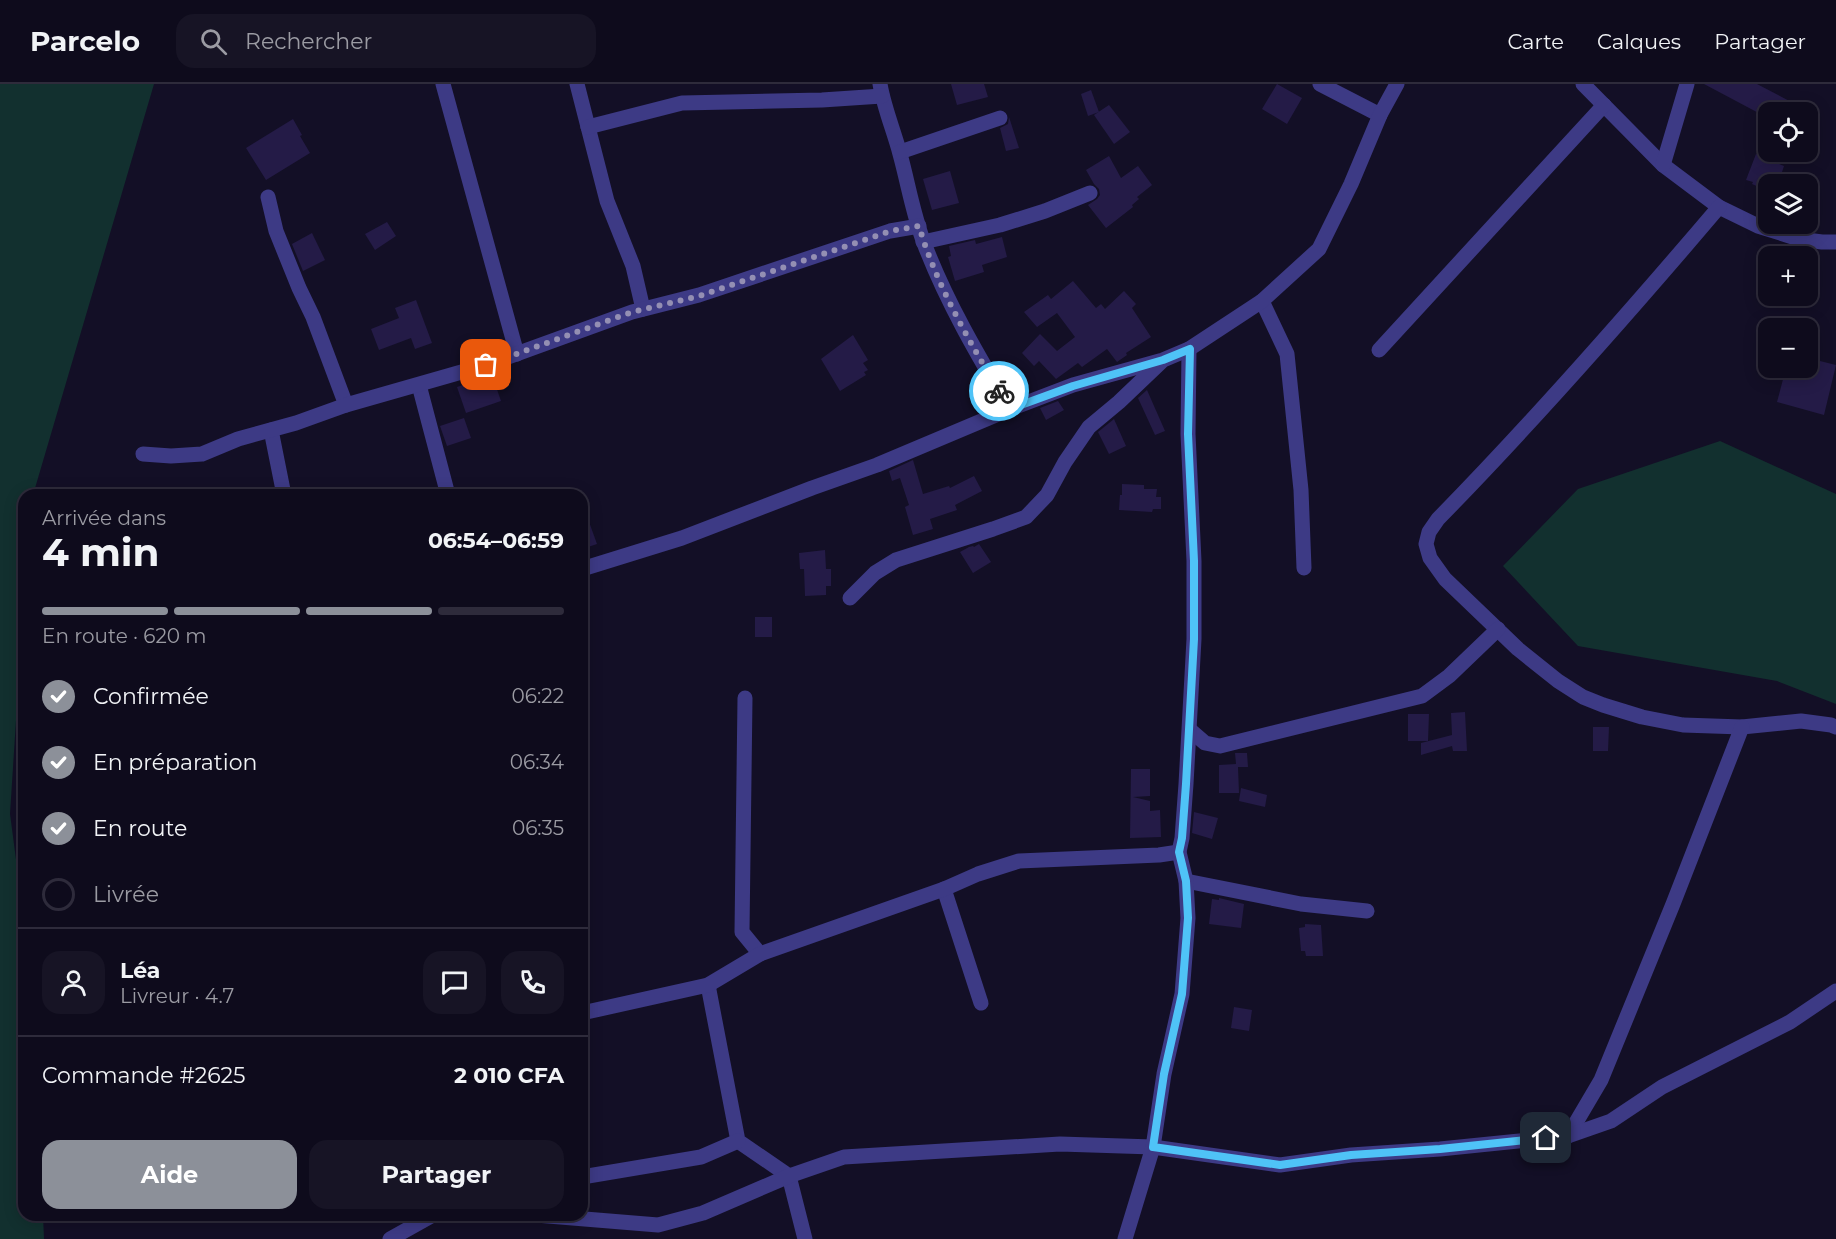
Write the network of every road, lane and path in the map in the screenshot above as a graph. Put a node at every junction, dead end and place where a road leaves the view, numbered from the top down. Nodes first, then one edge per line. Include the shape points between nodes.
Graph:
1 (443, 84) edge
2 (577, 84) edge
3 (1320, 84) edge
4 (1397, 84) edge
5 (1583, 84) edge
6 (1687, 84) edge
7 (881, 90) edge
8 (1604, 105) junction
9 (1380, 115) junction
10 (1000, 118) dead end
11 (588, 127) junction
12 (900, 152) junction
13 (1663, 165) junction
14 (1090, 193) dead end
15 (268, 196) dead end
16 (1719, 207) junction
17 (919, 226) junction
18 (923, 242) junction
19 (1836, 242) edge
20 (1262, 301) junction
21 (643, 309) junction
22 (1190, 349) junction
23 (1379, 350) dead end
24 (517, 354) junction
25 (1163, 360) junction
26 (419, 385) junction
27 (346, 405) junction
28 (1010, 409) junction
29 (271, 430) junction
30 (143, 454) dead end
31 (283, 489) edge
32 (446, 489) edge
33 (588, 566) edge
34 (1304, 568) dead end
35 (850, 598) dead end
36 (1498, 629) junction
37 (744, 698) dead end
38 (1742, 727) junction
39 (1836, 727) edge
40 (1190, 730) junction
41 (1179, 852) junction
42 (1186, 881) junction
43 (944, 889) junction
44 (1367, 911) dead end
45 (760, 954) junction
46 (708, 985) junction
47 (1836, 992) edge
48 (981, 1003) dead end
49 (588, 1012) edge
50 (1568, 1136) junction
51 (738, 1141) junction
52 (1153, 1147) junction
53 (588, 1176) edge
54 (789, 1176) junction
55 (588, 1219) edge
56 (422, 1221) edge
57 (390, 1239) edge
58 (805, 1239) edge
59 (1125, 1239) edge

1 - 24 street
2 - 11 street
3 - 9 street
4 - 9 street
5 - 8 street
6 - 13 street
7 - 11 street via 822,100 682,103
7 - 12 street
8 - 13 street
8 - 23 street
9 - 20 street via 1319,249
10 - 12 street
11 - 21 street via 607,201 633,266
12 - 17 street
13 - 16 street
14 - 18 street via 1045,212
15 - 27 street via 276,231
16 - 19 street via 1758,226 1799,239
16 - 36 street via 1621,322 1429,531 1426,544 1430,558 1445,579
17 - 18 street
17 - 21 street via 891,231 699,296
18 - 28 street via 949,299
20 - 22 street
20 - 34 street via 1287,354 1301,490
21 - 24 street
22 - 25 street
22 - 40 street via 1188,434 1194,561
24 - 26 street
25 - 28 street
25 - 35 street via 1089,427 1047,495 1026,517 896,560 875,573
26 - 27 street
26 - 32 street
27 - 29 street
28 - 33 street via 878,465 682,538
29 - 30 street via 202,454
29 - 31 street
36 - 38 street via 1558,681 1603,705 1683,725
36 - 40 street via 1422,696 1221,746 1205,743
37 - 45 street via 742,932
38 - 39 street via 1801,721
38 - 50 street via 1600,1080
40 - 41 street
41 - 42 street
41 - 43 street via 1019,861
42 - 44 street via 1301,904
42 - 52 street via 1188,918 1182,994
43 - 45 street
43 - 48 street
45 - 46 street
46 - 49 street
46 - 51 street
47 - 50 street via 1790,1022 1662,1087 1611,1122
50 - 52 street via 1280,1165
51 - 53 street via 701,1157
51 - 54 street
52 - 54 street via 1060,1144 844,1157
52 - 59 street
54 - 55 street via 703,1213 658,1225
54 - 58 street
56 - 57 street

